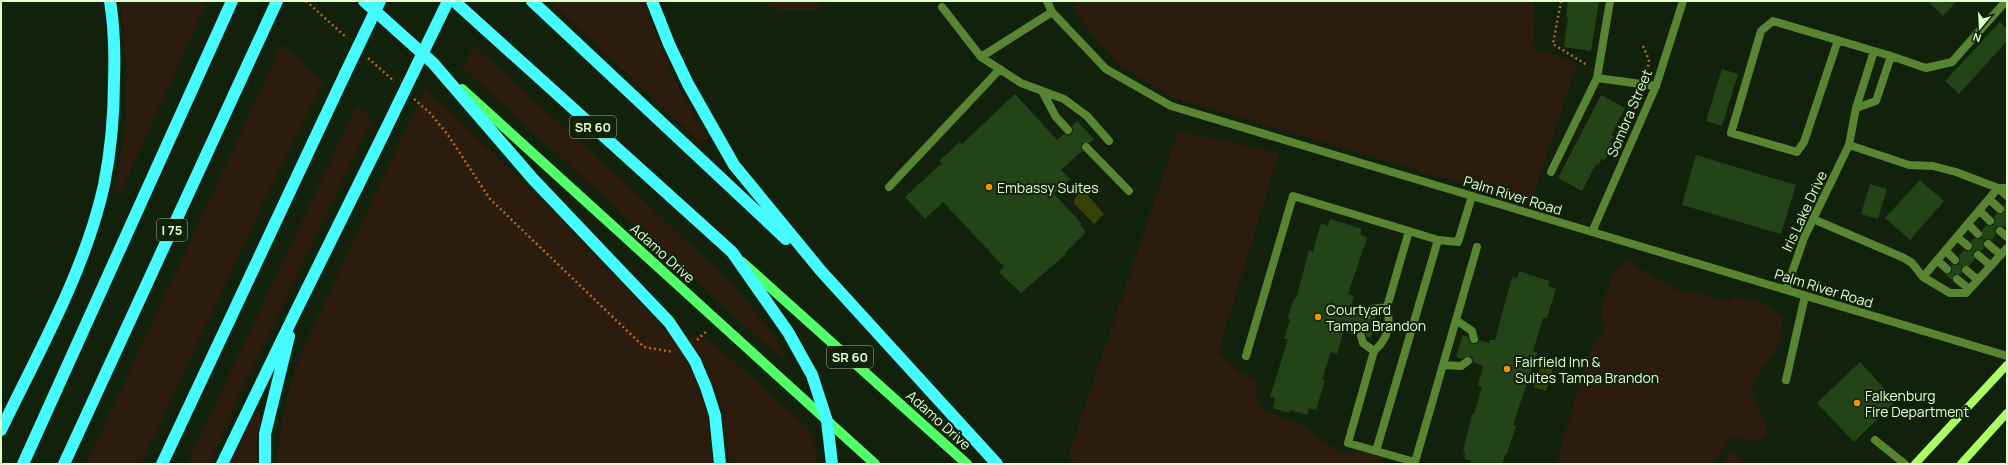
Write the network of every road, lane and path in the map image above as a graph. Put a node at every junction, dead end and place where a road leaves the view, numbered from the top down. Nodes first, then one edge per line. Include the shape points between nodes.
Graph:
1 (110, 1) edge
2 (277, 1) edge
3 (364, 1) edge
4 (380, 1) edge
5 (448, 1) edge
6 (454, 1) edge
7 (532, 1) edge
8 (652, 1) edge
9 (1047, 1) edge
10 (1561, 1) edge
11 (1610, 1) edge
12 (1683, 1) edge
13 (2006, 1) edge
14 (231, 2) edge
15 (942, 7) dead end
16 (1052, 12) junction
17 (1838, 40) junction
18 (1643, 46) dead end
19 (1874, 50) junction
20 (1891, 56) junction
21 (981, 57) junction
22 (433, 63) junction
23 (1000, 69) junction
24 (1598, 75) junction
25 (1645, 85) junction
26 (1656, 86) junction
27 (1042, 91) junction
28 (1856, 108) junction
29 (430, 113) dead end
30 (1068, 130) dead end
31 (1109, 142) dead end
32 (1849, 145) junction
33 (1086, 147) dead end
34 (1551, 172) dead end
35 (889, 188) dead end
36 (1998, 188) junction
37 (2007, 188) edge
38 (1129, 191) dead end
39 (1472, 196) junction
40 (2007, 196) edge
41 (1989, 199) junction
42 (2000, 209) dead end
43 (1979, 210) junction
44 (1813, 218) junction
45 (1990, 221) dead end
46 (1968, 224) junction
47 (1408, 231) junction
48 (2000, 231) dead end
49 (1592, 232) junction
50 (1978, 234) dead end
51 (1958, 236) junction
52 (2007, 237) edge
53 (1438, 240) junction
54 (1988, 244) dead end
55 (1968, 246) dead end
56 (1476, 247) dead end
57 (2007, 248) edge
58 (1946, 251) junction
59 (732, 252) junction
60 (1978, 255) dead end
61 (2001, 255) junction
62 (1937, 260) junction
63 (1955, 260) dead end
64 (1991, 266) junction
65 (1947, 269) dead end
66 (1966, 270) dead end
67 (821, 271) junction
68 (1923, 277) junction
69 (1957, 279) dead end
70 (1978, 280) junction
71 (1969, 289) junction
72 (1786, 290) junction
73 (1805, 296) junction
74 (1386, 307) junction
75 (295, 313) junction
76 (1367, 315) dead end
77 (1456, 320) junction
78 (1361, 336) dead end
79 (1474, 339) dead end
80 (678, 350) dead end
81 (1374, 351) junction
82 (1246, 356) dead end
83 (2007, 356) edge
84 (1468, 361) dead end
85 (1443, 365) junction
86 (2007, 365) edge
87 (1786, 380) dead end
88 (2007, 413) edge
89 (827, 421) junction
90 (1, 430) edge
91 (1875, 440) dead end
92 (1376, 451) junction
93 (1419, 463) edge
94 (23, 464) edge
95 (64, 464) edge
96 (162, 464) edge
97 (222, 464) edge
98 (265, 464) edge
99 (720, 464) edge
100 (832, 464) edge
101 (875, 464) edge
102 (967, 464) edge
103 (997, 464) edge
104 (1905, 464) edge
105 (1915, 464) edge
106 (1961, 464) edge

1 - 90 highway via 115,58 114,116 104,185 85,246 62,303
2 - 95 highway, I 75
3 - 22 highway
4 - 96 highway, bridge
5 - 75 highway, bridge
6 - 59 highway, SR 60
7 - 67 highway
8 - 67 highway via 688,84 734,166
9 - 16 street, Palm River Road
10 - 24 path via 1553,44
11 - 24 street
12 - 26 street, Sombra Street
13 - 20 street via 1952,62 1926,68
14 - 94 highway
15 - 21 street
16 - 21 street
16 - 39 street, Palm River Road via 1106,69 1171,106
17 - 17 street via 1774,21 1761,31 1731,133 1796,152 1804,142
17 - 19 street
18 - 25 path via 1649,60
19 - 20 street
19 - 28 street, Iris Lake Drive
20 - 28 street via 1876,101
21 - 23 street
22 - 89 main road, Adamo Drive
22 - 99 highway via 533,179 669,322 695,361 706,387 715,415
23 - 27 street via 1021,83
23 - 35 street
24 - 25 street
24 - 34 street
25 - 26 street
26 - 49 street, Sombra Street
27 - 30 street via 1056,117
27 - 31 street via 1064,100 1087,116
28 - 32 street, Iris Lake Drive
29 - 80 path via 448,135 490,199 644,347 672,352
32 - 36 street via 1909,165 1933,166 1956,172
32 - 44 street, Iris Lake Drive
33 - 38 street
36 - 37 street
36 - 40 street
36 - 41 street
39 - 49 street, Palm River Road
39 - 53 street via 1458,242
41 - 42 street
41 - 43 street
43 - 45 street
43 - 46 street
44 - 68 street via 1904,258 1912,263
44 - 72 street, Iris Lake Drive via 1798,252
46 - 50 street
46 - 51 street
47 - 53 street
47 - 74 street
47 - 82 street via 1293,196
48 - 52 street
49 - 72 street, Palm River Road
51 - 55 street
51 - 58 street
53 - 92 street
54 - 61 street
56 - 77 street
57 - 61 street
58 - 62 street
58 - 63 street
59 - 89 highway via 801,353 812,375
59 - 102 main road, Adamo Drive / SR 60
60 - 64 street
61 - 64 street
62 - 65 street
62 - 68 street
64 - 70 street
66 - 70 street
67 - 103 highway
68 - 71 street via 1950,293 1966,293
69 - 71 street
70 - 71 street
72 - 73 street, Palm River Road
73 - 83 street, Palm River Road
73 - 87 street
74 - 76 street via 1372,309
74 - 81 street via 1390,320 1383,343
75 - 97 highway
75 - 98 highway via 265,434
77 - 79 street via 1472,331
77 - 85 street
78 - 81 street via 1363,343
81 - 92 street via 1348,443
84 - 85 street via 1461,366
85 - 93 street
86 - 105 street
88 - 106 street
89 - 100 highway
89 - 101 main road, Adamo Drive
91 - 104 street
92 - 93 street

